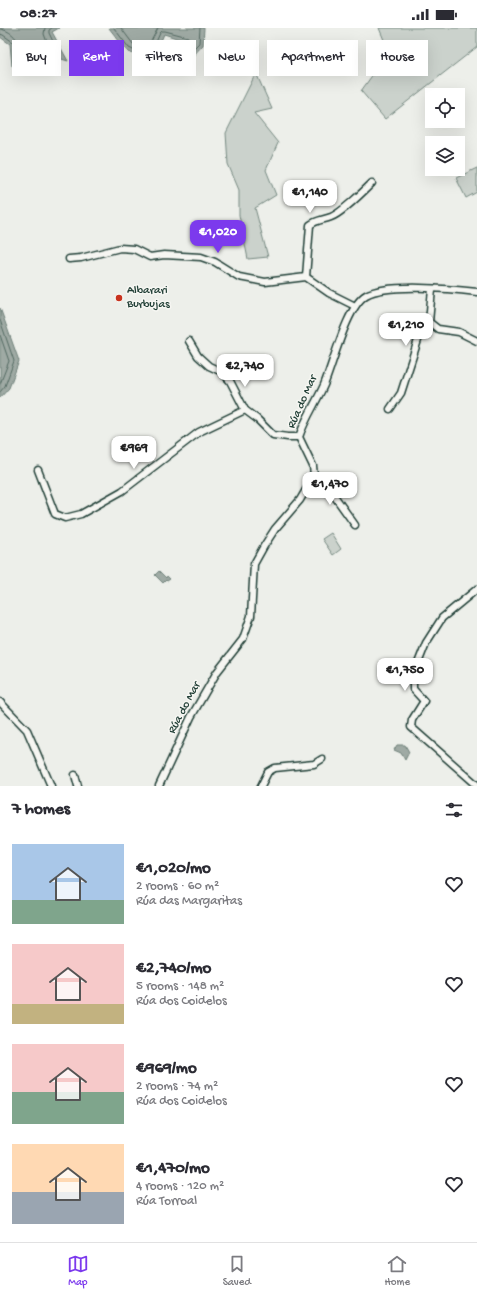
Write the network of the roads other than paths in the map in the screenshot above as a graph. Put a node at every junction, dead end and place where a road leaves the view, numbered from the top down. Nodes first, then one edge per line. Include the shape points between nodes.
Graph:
1 (372, 183) dead end
2 (69, 260) dead end
3 (306, 278) junction
4 (432, 289) junction
5 (477, 292) edge
6 (355, 306) junction
7 (429, 322) junction
8 (189, 341) dead end
9 (477, 341) edge
10 (390, 409) dead end
11 (245, 410) junction
12 (299, 437) junction
13 (38, 470) dead end
14 (314, 476) junction
15 (355, 525) dead end
16 (477, 590) edge
17 (0, 702) edge
18 (322, 759) dead end
19 (75, 775) dead end
20 (477, 785) edge
21 (51, 786) edge
22 (78, 786) edge
23 (158, 786) edge
24 (261, 786) edge

1 - 3 street via 332,217 310,225
2 - 3 street via 120,248 134,249 150,257 201,257 215,262 239,278 265,282
3 - 6 street
4 - 5 street, Rúa do Mar
4 - 6 street, Rúa do Mar via 394,288 373,291
4 - 7 street
6 - 12 street, Rúa do Mar via 324,384
7 - 9 street via 438,329 459,332
7 - 10 street via 419,337 401,393
8 - 11 street via 198,356 209,366 222,372 230,381
11 - 12 street via 273,435
11 - 13 street via 198,432 122,491 82,514 65,518 55,514
12 - 14 street, Rúa do Mar via 313,466
14 - 15 street via 323,480
14 - 23 street, Rúa do Mar via 300,500 275,529 254,564 251,616 243,639 213,678
16 - 20 street via 442,618 426,643 413,676 413,689 424,701 412,720 411,727
17 - 21 street via 27,730
18 - 24 street via 314,764 274,768 270,770
19 - 22 street

